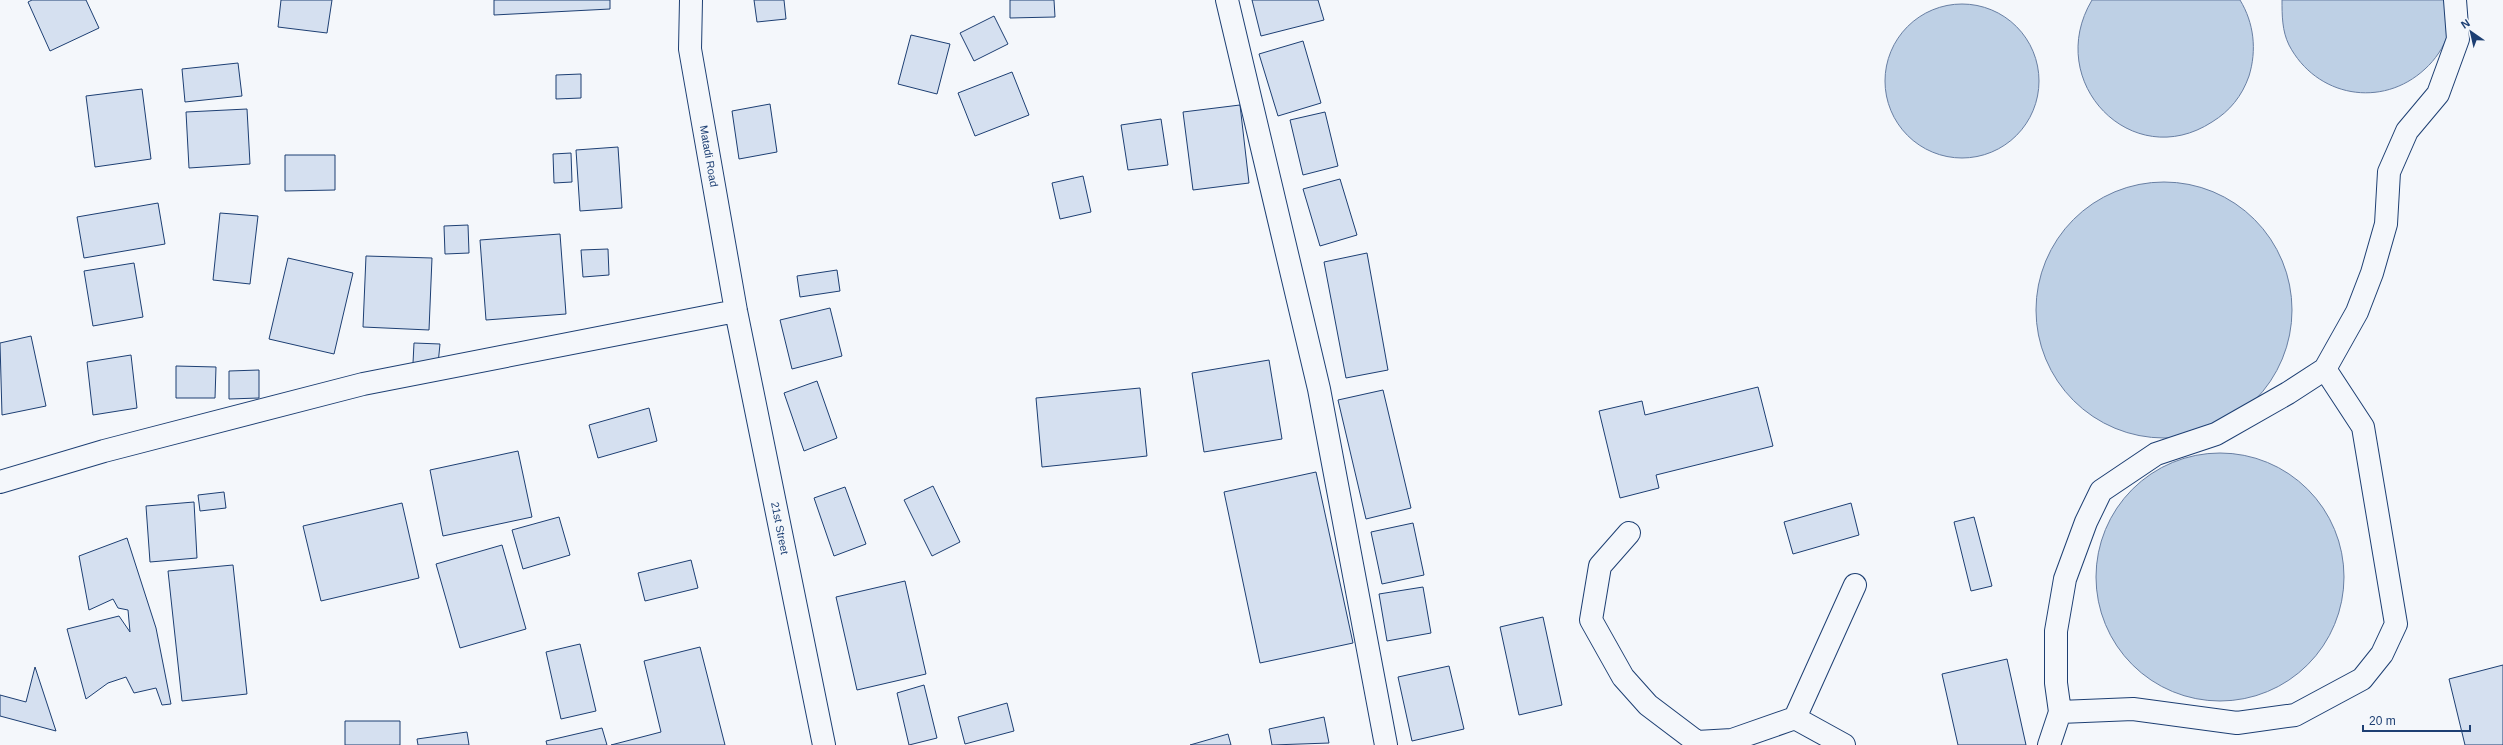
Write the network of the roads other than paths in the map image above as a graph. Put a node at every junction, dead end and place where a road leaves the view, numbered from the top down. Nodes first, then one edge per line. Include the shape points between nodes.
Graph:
1 (691, 0) edge
2 (1227, 0) edge
3 (2455, 0) edge
4 (736, 312) junction
5 (2325, 369) junction
6 (0, 482) edge
7 (1629, 533) dead end
8 (1854, 585) dead end
9 (2060, 712) junction
10 (1795, 718) junction
11 (1696, 744) edge
12 (824, 745) edge
13 (1386, 745) edge
14 (1844, 745) edge
15 (2049, 745) edge

1 - 4 street, Matadi Road via 690,49
2 - 13 street via 1319,389
3 - 5 street via 2458,39 2438,94 2407,131 2389,172 2386,224 2372,273 2357,312
4 - 6 street via 363,384 104,451
4 - 12 street, 21st Street
5 - 9 street via 2216,434 2156,454 2102,491 2086,522 2065,579 2056,631 2056,683
5 - 9 street via 2363,427 2396,624 2382,654 2362,679 2295,716 2237,723 2133,709
7 - 11 street via 1600,566 1591,620 1623,677 1648,705
8 - 10 street
9 - 15 street
10 - 11 street via 1732,740
10 - 14 street

